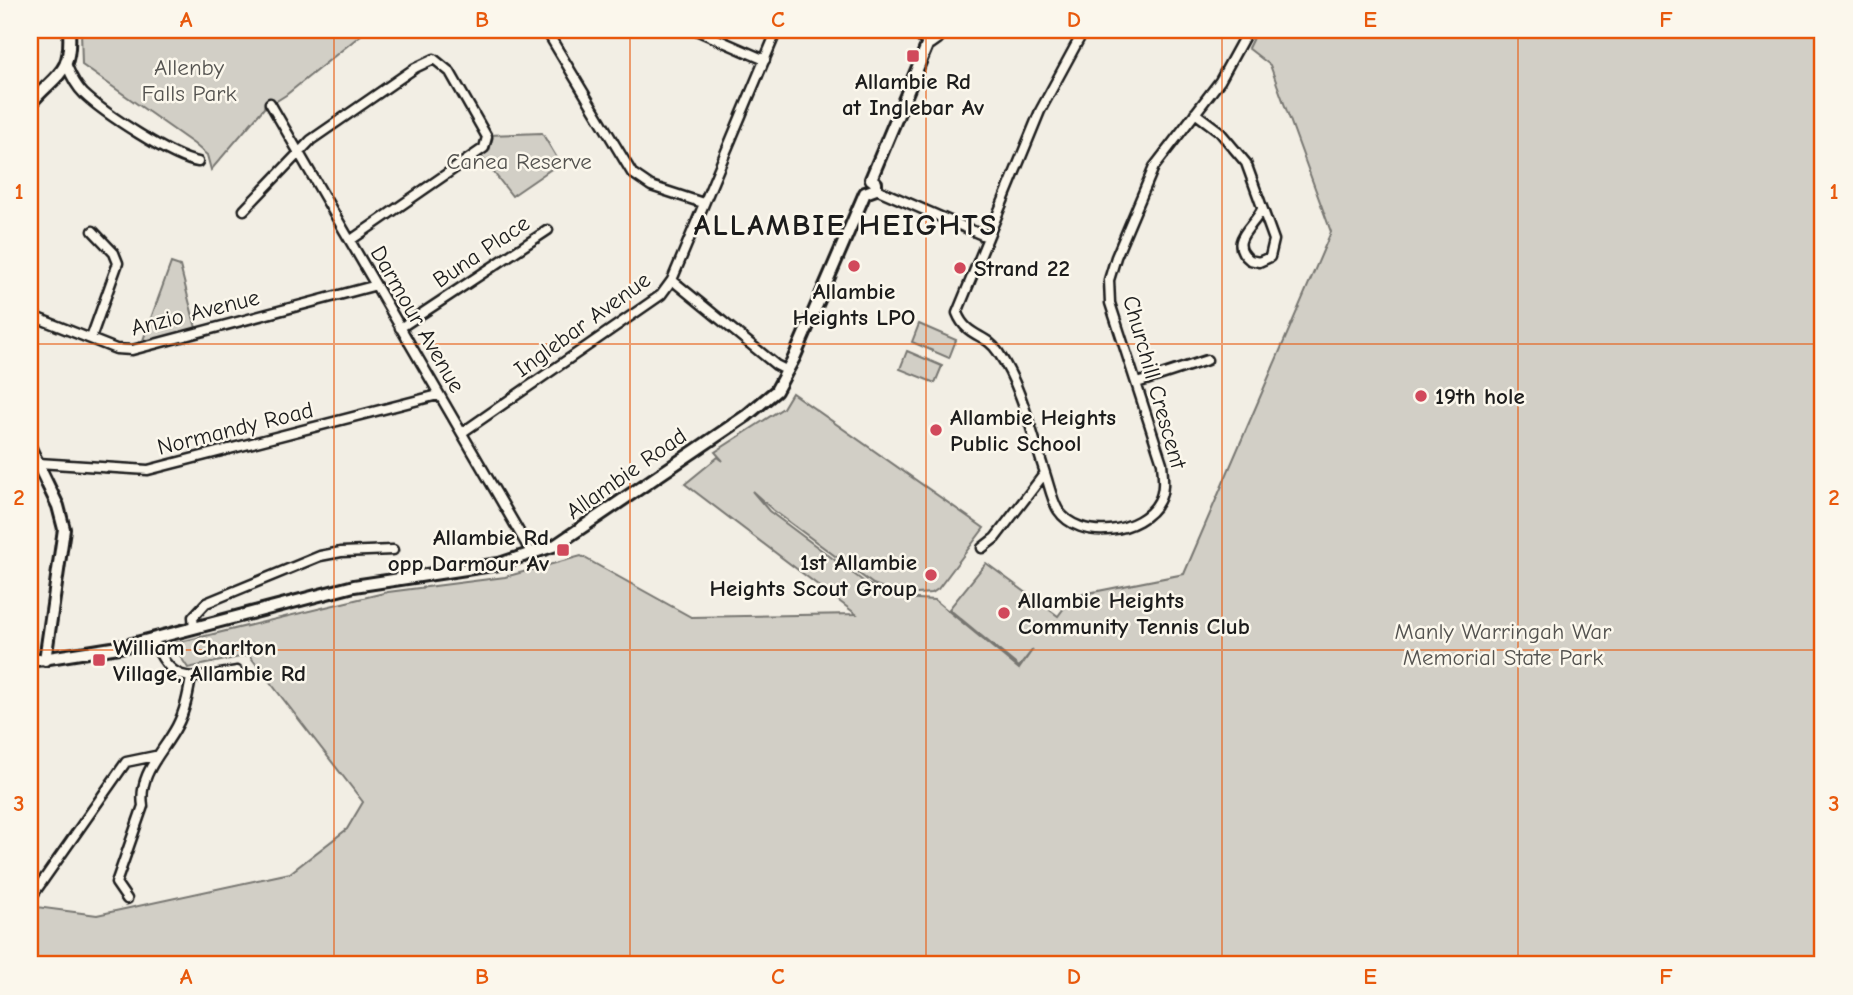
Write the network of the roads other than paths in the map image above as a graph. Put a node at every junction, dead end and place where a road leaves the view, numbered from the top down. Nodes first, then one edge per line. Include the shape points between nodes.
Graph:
1 (69, 30) edge
2 (546, 30) edge
3 (696, 30) edge
4 (777, 30) edge
5 (934, 30) edge
6 (1084, 30) edge
7 (1248, 30) edge
8 (923, 34) edge
9 (765, 60) junction
10 (67, 66) junction
11 (270, 103) dead end
12 (30, 104) edge
13 (1195, 113) junction
14 (299, 150) junction
15 (198, 162) dead end
16 (871, 187) junction
17 (703, 203) junction
18 (1262, 209) junction
19 (243, 210) dead end
20 (548, 230) dead end
21 (93, 231) dead end
22 (987, 237) junction
23 (351, 240) junction
24 (672, 280) junction
25 (373, 286) junction
26 (30, 315) edge
27 (400, 328) junction
28 (91, 338) junction
29 (1207, 360) dead end
30 (788, 370) junction
31 (1137, 383) junction
32 (438, 395) junction
33 (463, 432) junction
34 (30, 448) edge
35 (38, 463) junction
36 (1045, 473) junction
37 (982, 548) dead end
38 (393, 550) dead end
39 (532, 554) junction
40 (194, 628) junction
41 (153, 639) junction
42 (45, 660) junction
43 (30, 661) edge
44 (237, 671) dead end
45 (191, 678) junction
46 (155, 756) junction
47 (30, 899) edge
48 (127, 899) dead end

1 - 10 main road
2 - 17 street via 632,173 651,186
3 - 9 street
4 - 9 street, Inglebar Avenue
5 - 8 main road, Allambie Road via 936,40
6 - 22 street via 1040,111
7 - 13 street, Churchill Crescent via 1220,81
8 - 16 main road, Allambie Road
9 - 17 street, Inglebar Avenue
10 - 12 main road
10 - 15 street via 91,100 171,153
11 - 14 street, Darmour Avenue
13 - 18 street via 1237,150
13 - 31 street, Churchill Crescent via 1154,167 1109,280 1110,303
14 - 19 street
14 - 23 street, Darmour Avenue
14 - 23 street via 424,62 434,58 443,63 456,83 487,137 484,148
16 - 22 street
16 - 30 main road, Allambie Road
17 - 24 street, Inglebar Avenue
18 - 18 street via 1274,240 1270,257 1259,262 1244,256 1240,239
20 - 27 street, Buna Place
21 - 28 street via 118,263
22 - 36 street, Churchill Crescent via 957,313 962,325 988,341 1004,362
23 - 25 street, Darmour Avenue
24 - 30 street
24 - 33 street, Inglebar Avenue via 661,295
25 - 27 street, Darmour Avenue
25 - 28 street, Anzio Avenue via 132,350 116,349
26 - 28 street, Anzio Avenue
27 - 32 street, Darmour Avenue
29 - 31 street
30 - 39 main road, Allambie Road via 776,391 746,416 573,536
31 - 36 street, Churchill Crescent via 1162,463 1164,482 1153,510 1138,522 1106,531 1075,523 1057,509
32 - 33 street, Darmour Avenue
32 - 35 street, Normandy Road via 148,470
33 - 39 street, Darmour Avenue
34 - 35 main road
35 - 42 main road via 64,529
36 - 37 street via 995,538
38 - 40 street via 320,556 206,603 193,617
39 - 40 main road, Allambie Road via 499,564 354,586
40 - 41 main road, Allambie Road
41 - 42 main road, Allambie Road
41 - 45 street via 169,669
42 - 43 main road, Allambie Road
44 - 45 street
45 - 46 street via 178,726
46 - 47 street via 127,761
46 - 48 street via 116,883

